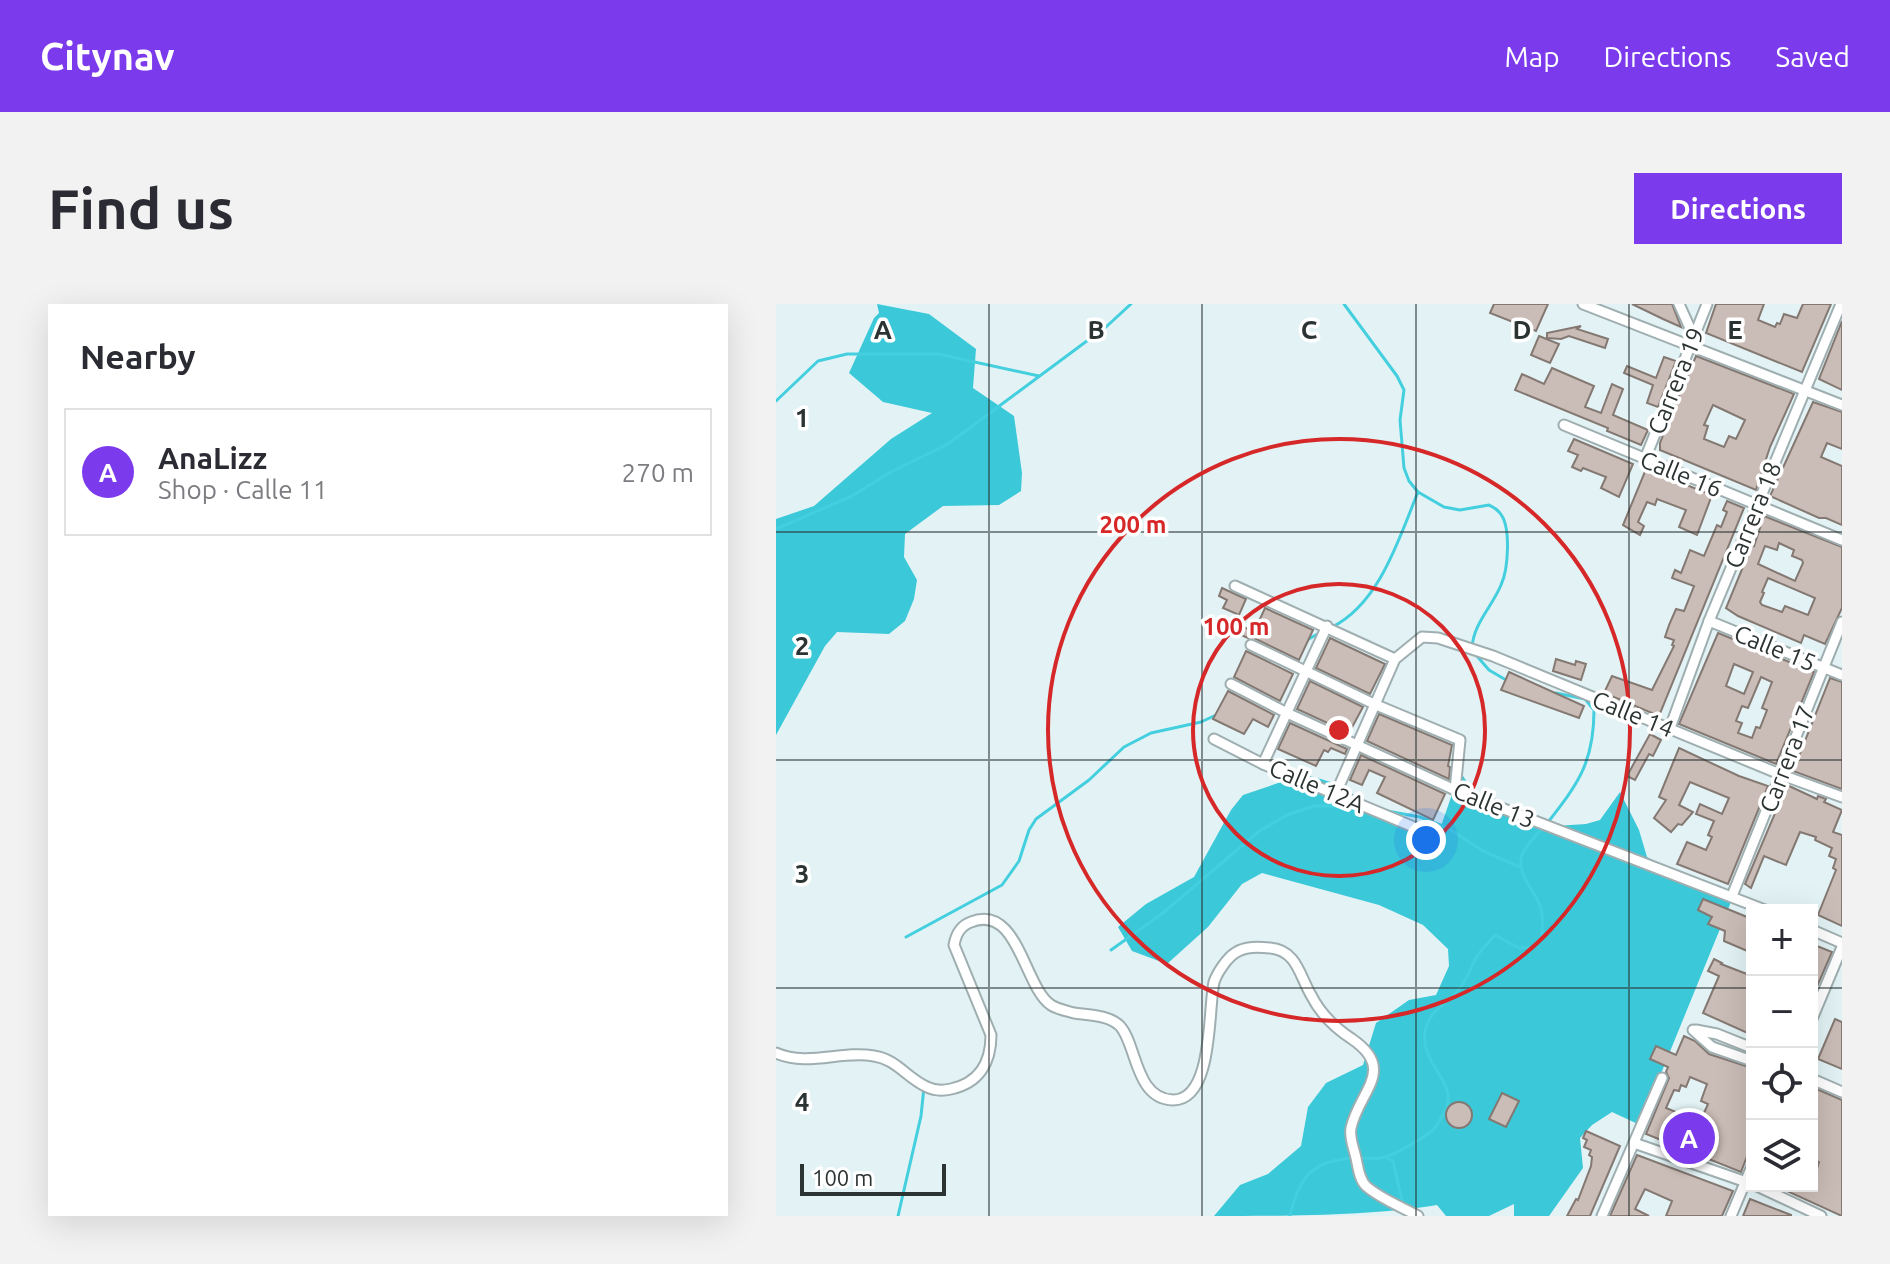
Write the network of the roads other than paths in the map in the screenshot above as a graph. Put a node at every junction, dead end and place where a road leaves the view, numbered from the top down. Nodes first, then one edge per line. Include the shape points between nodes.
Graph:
1 (1583, 304) edge
2 (1679, 304) edge
3 (1707, 304) edge
4 (1841, 304) edge
5 (1692, 341) junction
6 (1805, 390) junction
7 (1842, 405) edge
8 (1564, 425) dead end
9 (1645, 459) junction
10 (1756, 505) junction
11 (1842, 540) edge
12 (1235, 586) dead end
13 (1709, 621) junction
14 (1842, 622) edge
15 (1327, 626) junction
16 (1251, 645) dead end
17 (1395, 659) junction
18 (1823, 668) junction
19 (1306, 672) junction
20 (1842, 675) edge
21 (1231, 684) dead end
22 (1374, 704) junction
23 (1287, 713) junction
24 (1670, 728) junction
25 (1214, 739) dead end
26 (1357, 743) junction
27 (1263, 764) junction
28 (1782, 775) junction
29 (1455, 790) junction
30 (1336, 793) junction
31 (1842, 797) edge
32 (1421, 830) dead end
33 (1732, 896) junction
34 (1751, 904) edge
35 (1818, 933) edge
36 (1842, 945) edge
37 (1818, 1004) edge
38 (1746, 1046) edge
39 (776, 1053) edge
40 (1746, 1059) edge
41 (1662, 1078) dead end
42 (1818, 1082) edge
43 (1842, 1092) edge
44 (1634, 1143) junction
45 (1746, 1182) edge
46 (1747, 1192) edge
47 (1769, 1192) edge
48 (1418, 1216) edge
49 (1602, 1216) edge
50 (1731, 1216) edge
51 (1821, 1216) edge

1 - 5 street
2 - 5 street
3 - 5 street, Carrera 19
4 - 6 street, Carrera 18
5 - 6 street
5 - 9 street, Carrera 19
6 - 7 street
6 - 10 street, Carrera 18
8 - 9 street, Calle 16
9 - 10 street, Calle 16
10 - 11 street, Calle 16
10 - 13 street, Carrera 18
12 - 15 street
13 - 18 street, Calle 15
13 - 24 street, Carrera 18
14 - 18 street, Carrera 17
15 - 17 street
15 - 19 street
16 - 19 street
17 - 22 street
17 - 24 street, Calle 14 via 1422,637 1438,638
18 - 20 street, Calle 15
18 - 28 street, Carrera 17
19 - 22 street
19 - 23 street
21 - 23 street, Calle 13
22 - 26 street
22 - 29 street via 1460,740
23 - 26 street, Calle 13
23 - 27 street
24 - 28 street, Calle 14
25 - 27 street, Calle 12A
26 - 29 street, Calle 13
26 - 30 street
27 - 30 street, Calle 12A
28 - 31 street, Calle 14
28 - 33 street, Carrera 17
29 - 33 street, Calle 13
30 - 32 street, Calle 12A
33 - 34 street, Calle 13
35 - 36 street
36 - 37 street
38 - 40 street via 1693,1030 1712,1047
39 - 48 street via 804,1060 874,1056 891,1060 939,1091 978,1077 991,1051 991,1035 954,945 965,924 992,920 1017,945 1051,1005 1109,1018 1121,1028 1154,1093 1179,1100 1196,1084 1207,1053 1214,981 1225,963 1235,952 1276,948 1291,956 1328,1019 1368,1050 1371,1083 1350,1131 1361,1179
41 - 44 street
42 - 43 street
44 - 45 street
44 - 49 street
46 - 50 street
47 - 51 street

